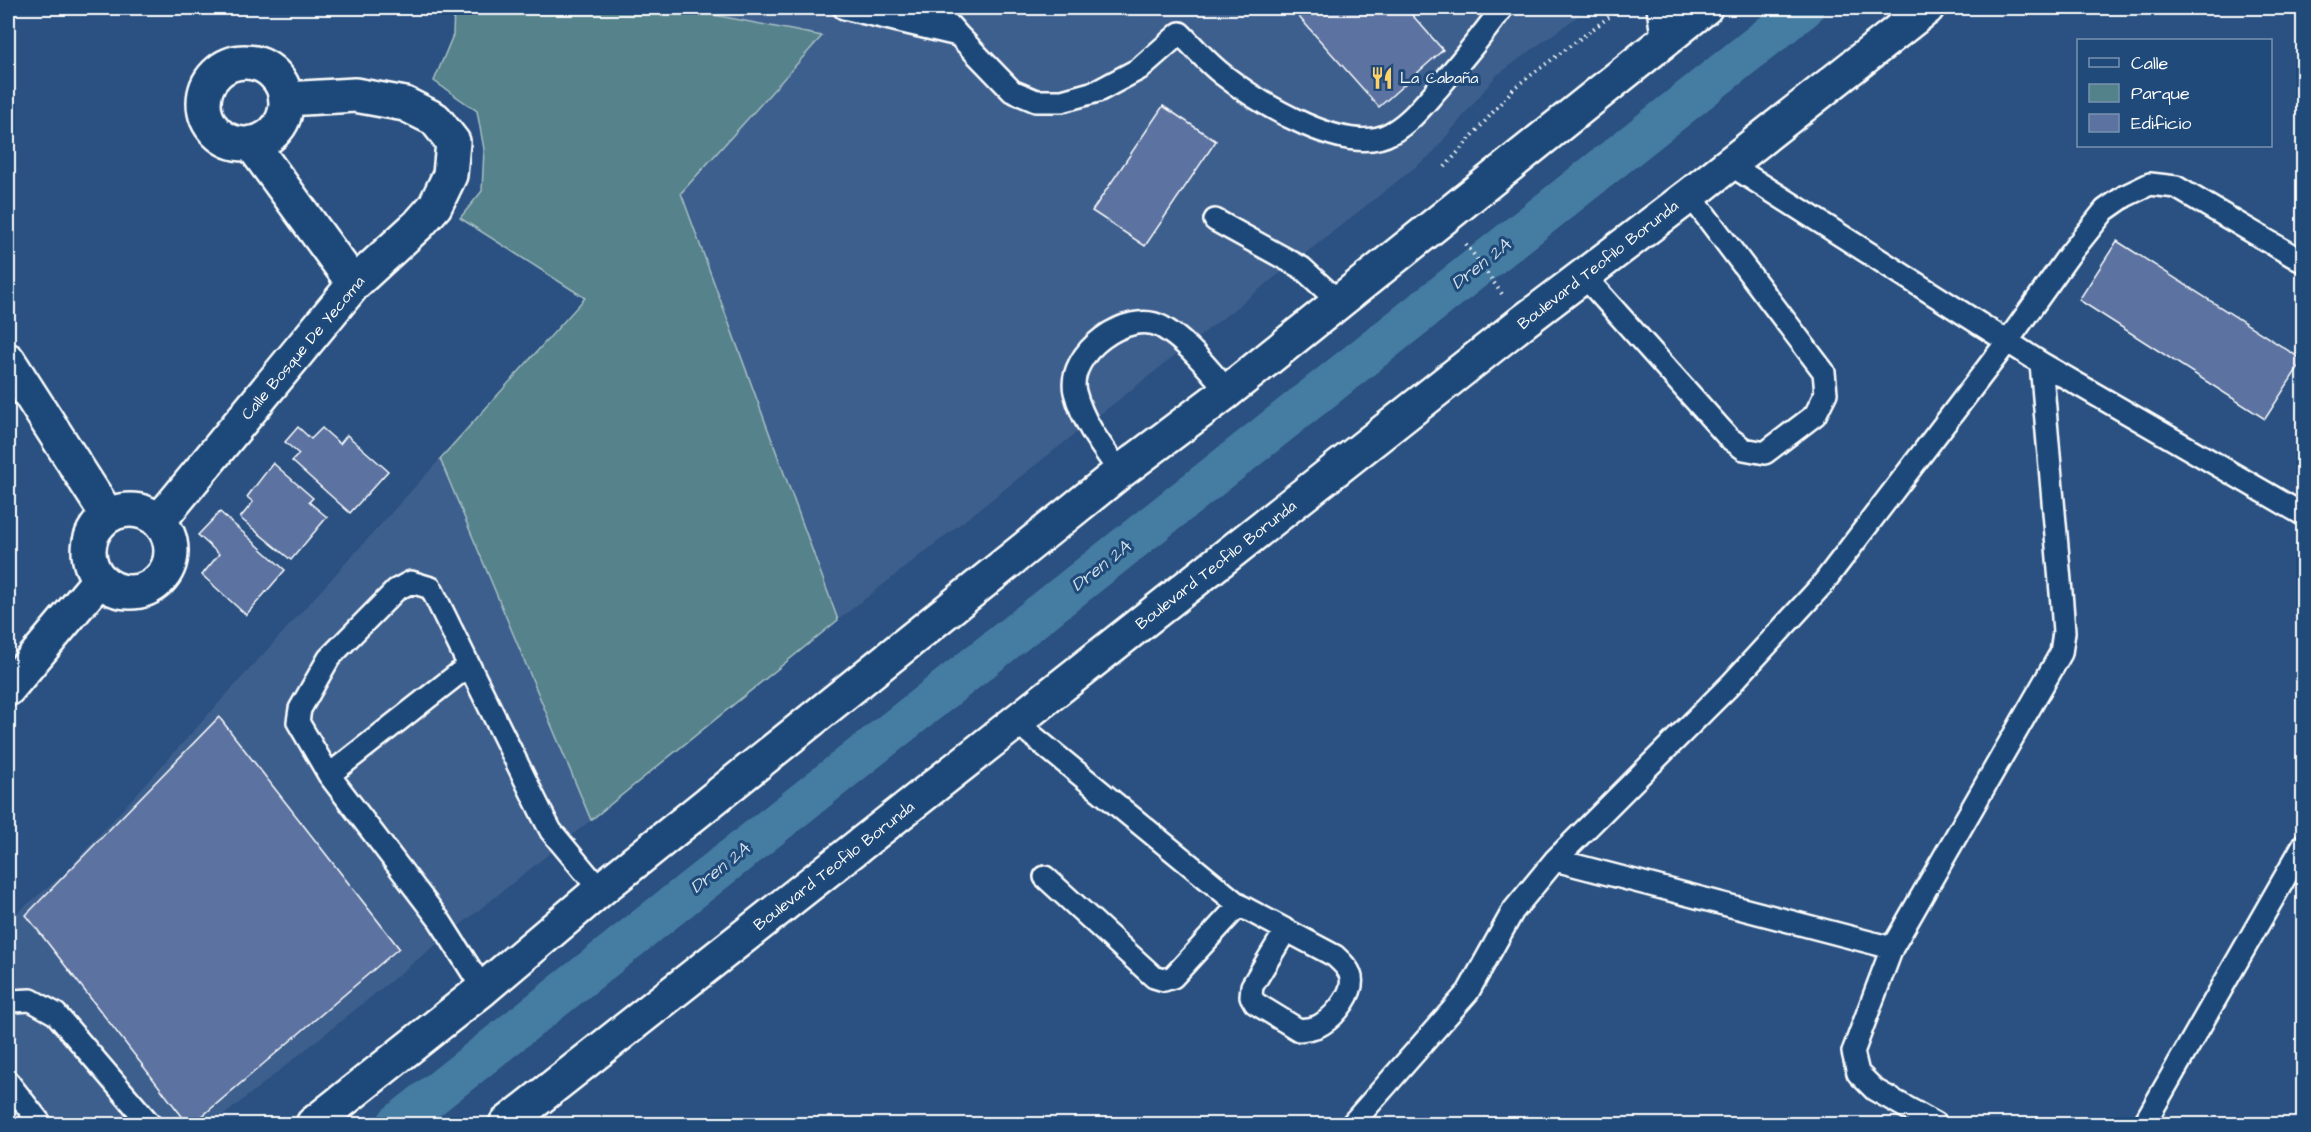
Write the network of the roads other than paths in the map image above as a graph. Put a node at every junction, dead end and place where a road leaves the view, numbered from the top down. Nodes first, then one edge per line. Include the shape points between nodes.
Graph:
1 (844, 8) edge
2 (934, 8) edge
3 (1502, 8) edge
4 (1658, 8) edge
5 (1705, 8) edge
6 (1927, 8) edge
7 (958, 36) junction
8 (1663, 43) junction
9 (286, 99) junction
10 (250, 143) junction
11 (1729, 164) junction
12 (1690, 195) junction
13 (1215, 220) dead end
14 (2301, 260) dead end
15 (1584, 276) junction
16 (354, 284) junction
17 (1339, 302) junction
18 (2007, 342) junction
19 (8, 360) edge
20 (2041, 363) junction
21 (1228, 391) junction
22 (1120, 472) junction
23 (2304, 515) edge
24 (108, 516) junction
25 (159, 521) junction
26 (100, 579) junction
27 (468, 666) junction
28 (8, 689) edge
29 (1017, 723) junction
30 (329, 775) junction
31 (2304, 844) edge
32 (1555, 860) junction
33 (1045, 877) dead end
34 (600, 890) junction
35 (1239, 904) junction
36 (1286, 930) junction
37 (1892, 948) junction
38 (483, 989) junction
39 (8, 1004) edge
40 (8, 1082) edge
41 (41, 1125) edge
42 (150, 1125) edge
43 (313, 1125) edge
44 (506, 1125) edge
45 (1352, 1125) edge
46 (1936, 1125) edge
47 (2144, 1125) edge

1 - 7 lane
2 - 7 lane
3 - 7 lane via 1411,120 1389,135 1367,141 1326,134 1274,109 1225,77 1180,33 1139,69 1098,91 1062,101 1036,101 1012,90
4 - 8 lane
5 - 8 main road
6 - 11 main road, Boulevard Teofilo Borunda
8 - 17 main road
9 - 10 main road via 277,129
9 - 10 main road via 273,73 260,65 231,64 218,72 204,98 205,113 222,137
9 - 16 main road, Calle Bosque De Yecoma via 355,95 405,104 435,119 453,142 450,175 435,206
10 - 16 main road
11 - 12 main road, Boulevard Teofilo Borunda
11 - 18 lane
12 - 15 main road, Boulevard Teofilo Borunda
12 - 15 lane via 1824,372 1826,393 1815,415 1765,453 1744,449 1729,438
13 - 17 lane via 1302,268
14 - 18 lane via 2176,187 2150,184 2105,210
15 - 29 main road, Boulevard Teofilo Borunda
16 - 25 main road, Calle Bosque De Yecoma
17 - 21 main road
18 - 20 lane
18 - 32 lane via 1821,586 1731,684
19 - 24 main road
20 - 23 lane
20 - 37 lane via 2064,623 2061,652
21 - 22 main road
21 - 22 lane via 1191,349 1161,326 1137,322 1119,327 1083,357 1077,367 1075,390 1089,428
22 - 34 main road
24 - 25 main road via 134,510
24 - 26 main road via 95,529 89,547 90,560
25 - 26 main road via 170,544 170,556 159,579 143,589 125,591
26 - 28 main road
27 - 30 lane
27 - 30 lane via 431,588 411,582 396,590 328,658 300,709 298,722
27 - 34 lane via 551,831
29 - 35 lane
29 - 44 main road, Boulevard Teofilo Borunda
30 - 38 lane via 440,921
31 - 47 lane
32 - 37 lane
32 - 45 lane via 1513,911 1468,992
33 - 35 lane via 1154,977 1164,980 1173,977
34 - 38 main road
35 - 36 lane
36 - 36 lane via 1335,956 1351,976 1351,990 1344,1003 1322,1024 1311,1028 1299,1030 1255,1003 1251,996 1252,986
37 - 46 lane via 1853,1052 1858,1073 1875,1090
38 - 43 main road
39 - 42 lane via 12,1000 31,1000 56,1014
40 - 41 lane

